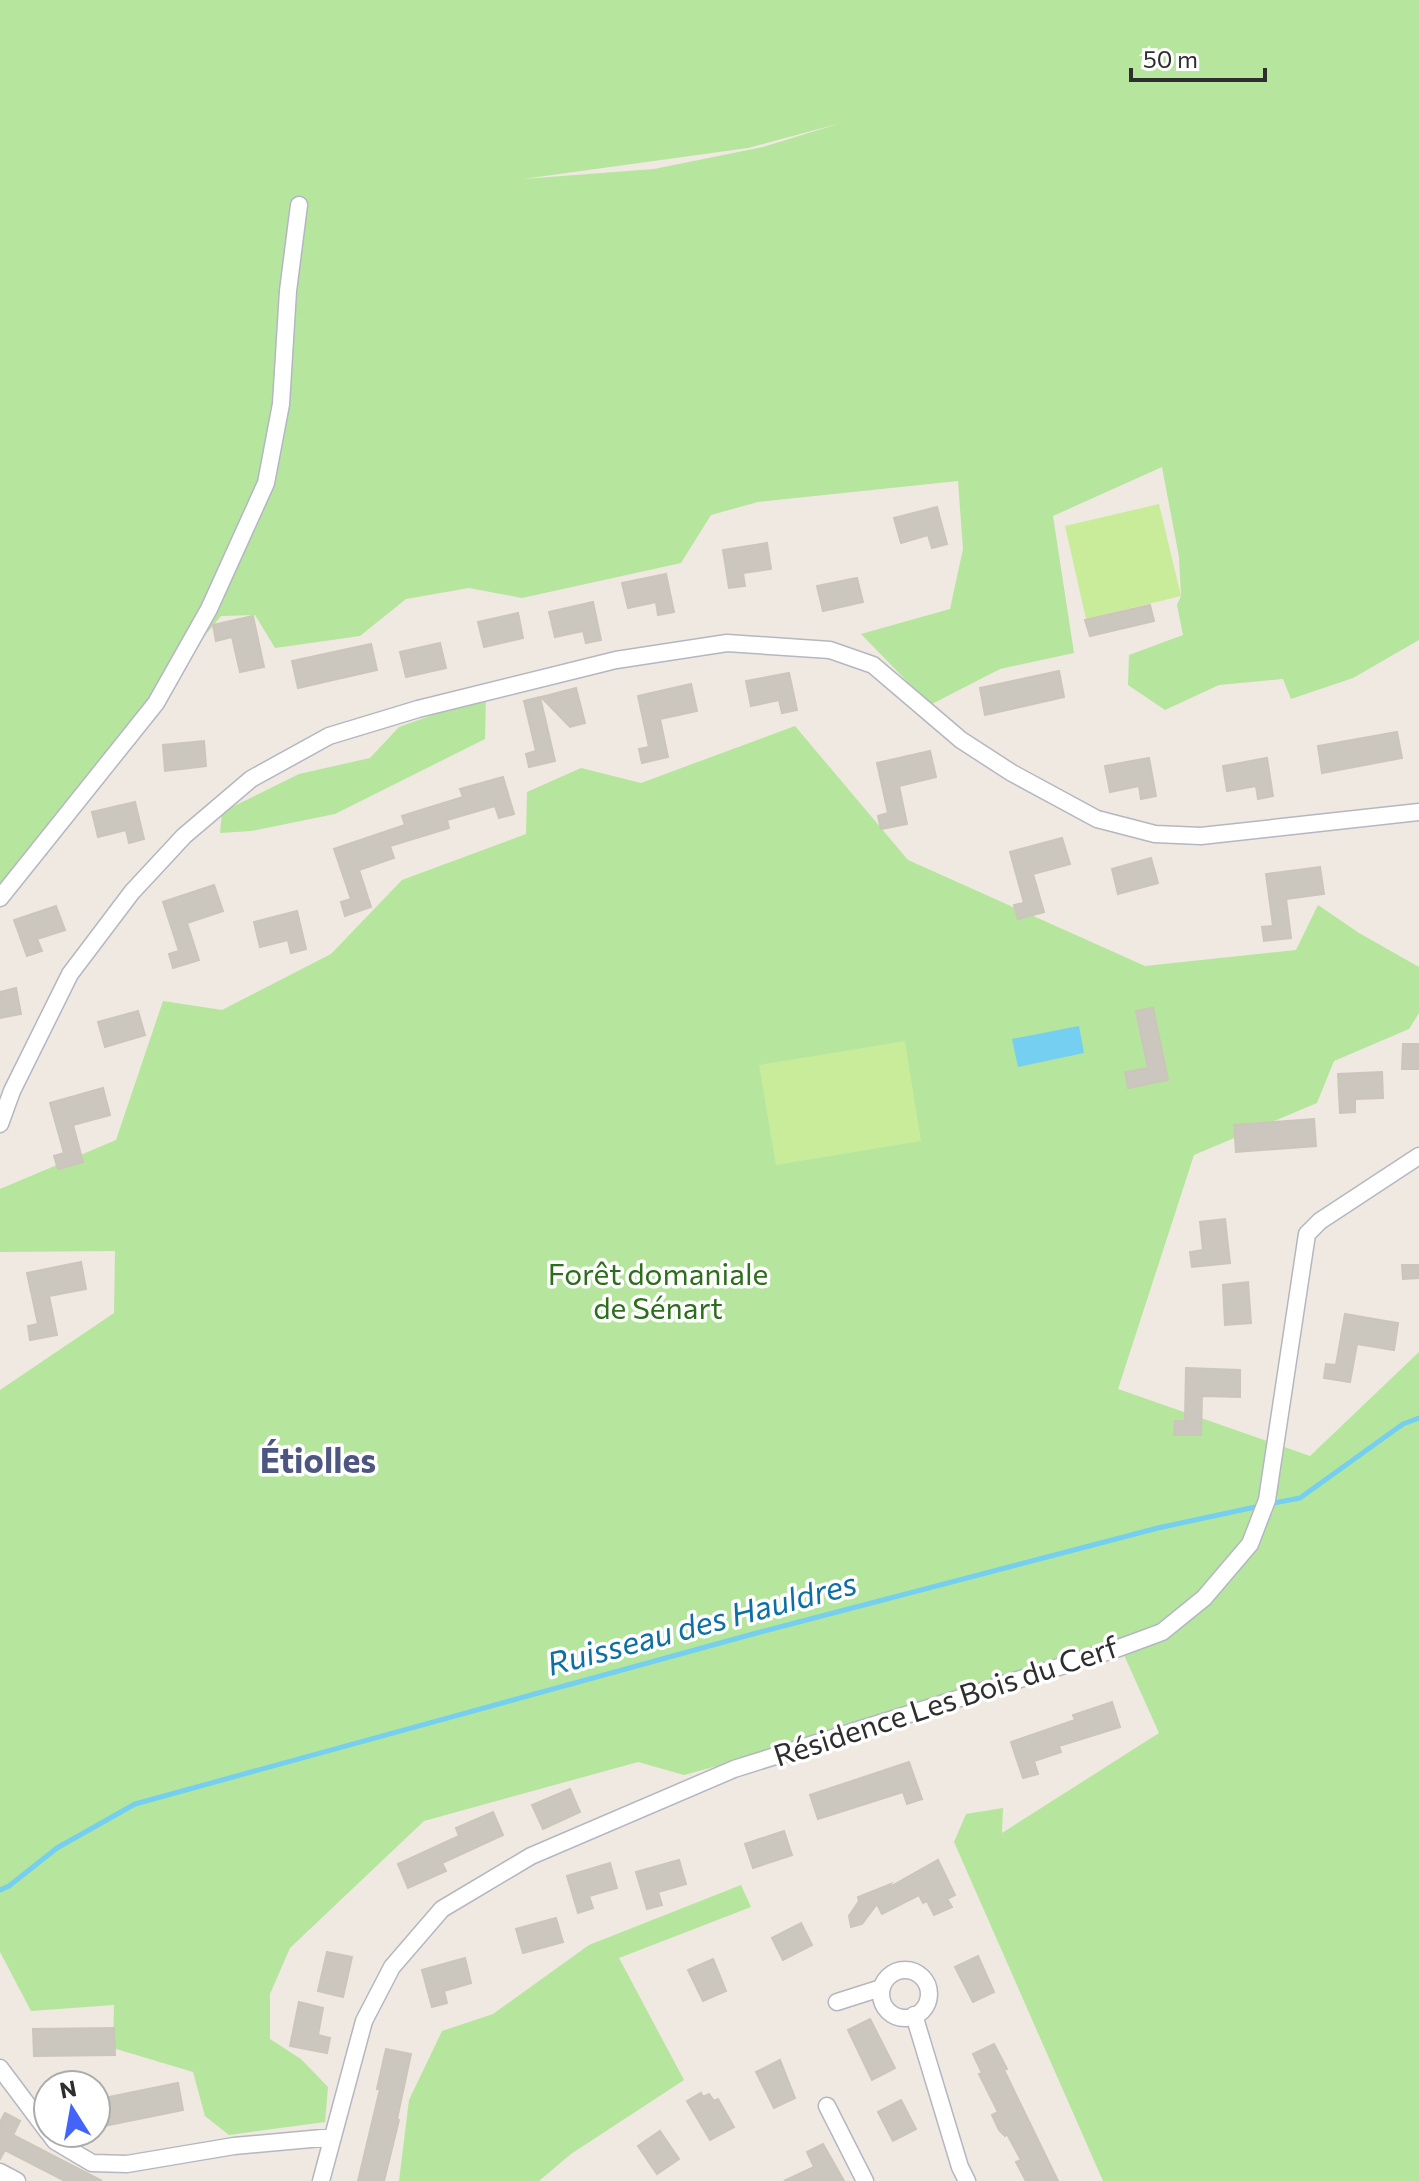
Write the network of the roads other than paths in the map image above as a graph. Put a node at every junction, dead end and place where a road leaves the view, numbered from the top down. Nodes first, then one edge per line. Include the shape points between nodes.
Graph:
1 (299, 205) dead end
2 (1419, 812) edge
3 (0, 898) edge
4 (0, 1124) edge
5 (1419, 1156) edge
6 (881, 1988) junction
7 (837, 2002) dead end
8 (914, 2015) junction
9 (0, 2068) edge
10 (827, 2106) dead end
11 (32, 2111) edge
12 (333, 2137) junction
13 (68, 2149) edge
14 (0, 2172) edge
15 (17, 2181) edge
16 (321, 2181) edge
17 (865, 2181) edge
18 (967, 2181) edge

1 - 3 street via 281,404 266,483 209,609 156,703
2 - 4 street via 1201,836 1155,834 1097,819 1012,773 961,740 873,665 830,650 727,643 616,660 329,736 251,779 193,826 132,892 70,974
5 - 12 street, Résidence Les Bois du Cerf via 1307,1234 1265,1506 1250,1544 1204,1598 1162,1632 1116,1649 734,1769 531,1856 442,1909 392,1967 364,2021
6 - 7 street
6 - 8 street via 888,2011 902,2018
6 - 8 street via 897,1971 920,1975 928,1999
8 - 18 street
9 - 11 street
10 - 17 street
12 - 13 street via 127,2164 92,2163
12 - 16 street, Résidence Les Bois du Cerf
14 - 15 street

